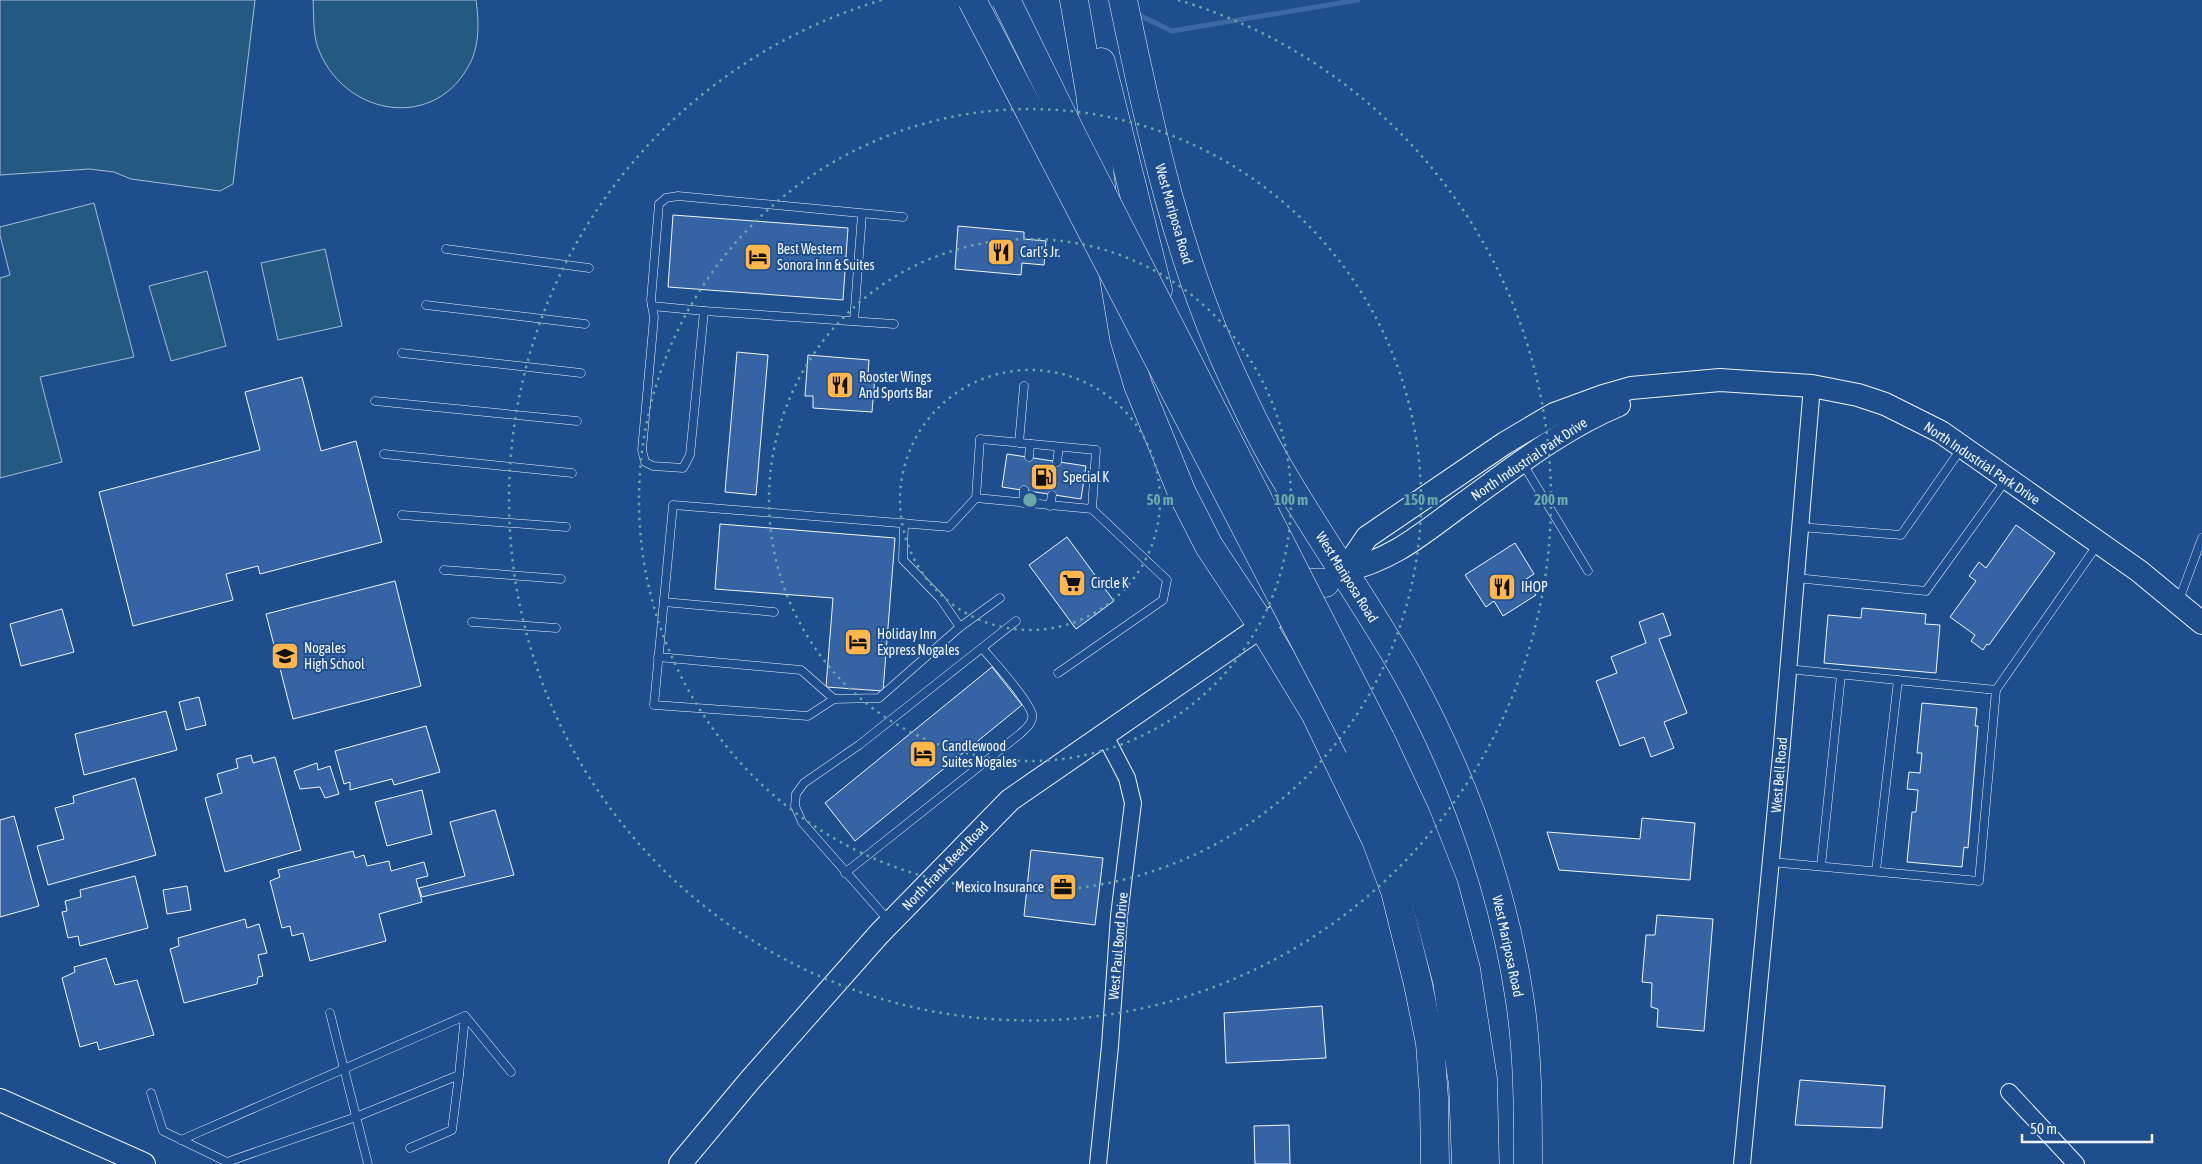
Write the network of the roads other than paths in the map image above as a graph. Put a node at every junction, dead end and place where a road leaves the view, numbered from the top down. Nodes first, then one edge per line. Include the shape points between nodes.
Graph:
1 (972, 0) edge
2 (1006, 0) edge
3 (1074, 0) edge
4 (1083, 0) edge
5 (1123, 0) edge
6 (1099, 90) junction
7 (862, 214) junction
8 (902, 217) dead end
9 (446, 249) dead end
10 (589, 268) dead end
11 (426, 305) dead end
12 (652, 306) junction
13 (704, 311) junction
14 (854, 321) junction
15 (585, 324) dead end
16 (894, 324) dead end
17 (402, 352) dead end
18 (582, 374) dead end
19 (1699, 381) junction
20 (1024, 386) dead end
21 (1812, 386) junction
22 (374, 401) dead end
23 (577, 421) dead end
24 (1509, 441) junction
25 (1019, 443) junction
26 (1030, 444) junction
27 (1059, 447) junction
28 (1962, 447) junction
29 (384, 454) dead end
30 (1029, 457) dead end
31 (1057, 462) dead end
32 (1522, 462) junction
33 (572, 473) dead end
34 (2007, 478) junction
35 (1024, 490) dead end
36 (1052, 494) dead end
37 (976, 498) junction
38 (1023, 503) junction
39 (1050, 506) junction
40 (1092, 510) junction
41 (402, 515) dead end
42 (904, 523) junction
43 (566, 527) dead end
44 (1800, 527) junction
45 (2202, 538) edge
46 (2099, 542) junction
47 (2196, 553) junction
48 (2202, 562) edge
49 (444, 570) dead end
50 (1588, 571) dead end
51 (1334, 577) junction
52 (561, 578) dead end
53 (1796, 578) junction
54 (1000, 598) dead end
55 (664, 602) junction
56 (2178, 602) junction
57 (774, 612) dead end
58 (1016, 621) dead end
59 (472, 622) dead end
60 (2202, 623) edge
61 (1262, 626) junction
62 (960, 627) junction
63 (556, 628) dead end
64 (982, 648) junction
65 (658, 657) junction
66 (1788, 670) junction
67 (1058, 673) dead end
68 (1841, 675) junction
69 (1898, 680) junction
70 (1996, 690) junction
71 (834, 699) junction
72 (1104, 734) junction
73 (1370, 742) junction
74 (1771, 862) junction
75 (1821, 866) junction
76 (1876, 871) junction
77 (845, 873) junction
78 (890, 923) junction
79 (330, 1013) dead end
80 (465, 1016) junction
81 (344, 1069) junction
82 (511, 1072) dead end
83 (459, 1075) junction
84 (2009, 1092) dead end
85 (151, 1093) dead end
86 (0, 1100) edge
87 (356, 1117) junction
88 (181, 1140) junction
89 (410, 1148) dead end
90 (144, 1164) edge
91 (368, 1164) edge
92 (680, 1164) edge
93 (1098, 1164) edge
94 (1434, 1164) edge
95 (1466, 1164) edge
96 (1486, 1164) edge
97 (1528, 1164) edge
98 (1742, 1164) edge
99 (2076, 1164) edge

1 - 73 highway, bridge
2 - 73 highway, bridge
3 - 6 highway
4 - 6 highway
5 - 51 highway, West Mariposa Road via 1166,192 1202,304 1238,388
6 - 51 highway via 1170,332 1186,377 1234,480 1288,574 1308,583
6 - 61 highway via 1110,251 1124,338 1138,385 1182,493 1209,546
7 - 8 lane
7 - 12 lane via 678,196 666,198 659,204 656,222
7 - 14 lane
9 - 10 lane
11 - 15 lane
12 - 13 lane
12 - 13 lane via 654,317 642,450 645,462 670,469 682,468 690,455
13 - 14 lane
14 - 16 lane
17 - 18 lane
19 - 21 street, North Industrial Park Drive
19 - 24 street, North Industrial Park Drive via 1631,388 1603,396 1554,414
19 - 32 street, North Industrial Park Drive via 1634,398 1597,414
20 - 25 lane
21 - 28 street, North Industrial Park Drive via 1885,404 1941,432
21 - 44 street, West Bell Road
22 - 23 lane
24 - 32 street
24 - 51 street, North Industrial Park Drive via 1367,537
25 - 26 lane
25 - 37 lane via 980,439
26 - 27 lane
26 - 30 lane
27 - 31 lane
27 - 40 lane via 1096,450
28 - 34 street, North Industrial Park Drive
28 - 44 lane via 1901,536
29 - 33 lane
32 - 50 lane
32 - 51 street, North Industrial Park Drive via 1386,558
34 - 46 street, North Industrial Park Drive
34 - 53 lane via 1926,591
35 - 38 lane
36 - 39 lane
37 - 38 lane
37 - 42 lane via 949,527
38 - 39 lane
39 - 40 lane
40 - 67 lane via 1167,580 1163,600
41 - 43 lane
42 - 55 lane via 673,505
42 - 62 lane via 903,560 940,598
44 - 53 street, West Bell Road
45 - 47 lane
46 - 56 street, North Industrial Park Drive
46 - 70 lane
47 - 48 lane
47 - 56 lane
49 - 52 lane
51 - 61 street, North Industrial Park Drive
51 - 97 highway, West Mariposa Road via 1407,675 1459,784 1488,863 1502,909 1520,1002 1528,1097
53 - 66 street, West Bell Road
54 - 62 lane
55 - 57 lane
55 - 65 lane
56 - 60 street, North Industrial Park Drive
58 - 64 lane
59 - 63 lane
61 - 72 street, North Frank Reed Road
61 - 94 highway via 1315,713 1376,840 1395,891 1430,1043
62 - 71 lane via 879,698
64 - 77 lane via 1020,696 1032,715 1031,722
64 - 77 lane via 859,745 804,783 796,794 795,806 802,822
65 - 71 lane via 802,670
65 - 71 lane via 654,705 808,716
66 - 68 lane
66 - 74 street, West Bell Road
68 - 69 lane
68 - 75 lane
69 - 70 lane
69 - 76 lane
70 - 76 lane via 1980,880
72 - 78 street, North Frank Reed Road via 1010,800
72 - 93 street, West Paul Bond Drive via 1127,778 1133,804 1119,916
73 - 95 highway via 1396,824 1424,894 1447,981 1462,1084
73 - 96 highway via 1416,815 1444,886 1466,969 1483,1079
74 - 75 lane
74 - 98 street, West Bell Road
75 - 76 lane
77 - 78 lane
78 - 92 street, North Frank Reed Road
79 - 81 lane
80 - 81 lane
80 - 82 lane
80 - 83 lane
81 - 87 lane
81 - 88 lane
83 - 87 lane
83 - 89 lane via 452,1130
84 - 99 street
85 - 88 lane via 163,1131
86 - 90 street
87 - 88 lane via 227,1162
87 - 91 lane

